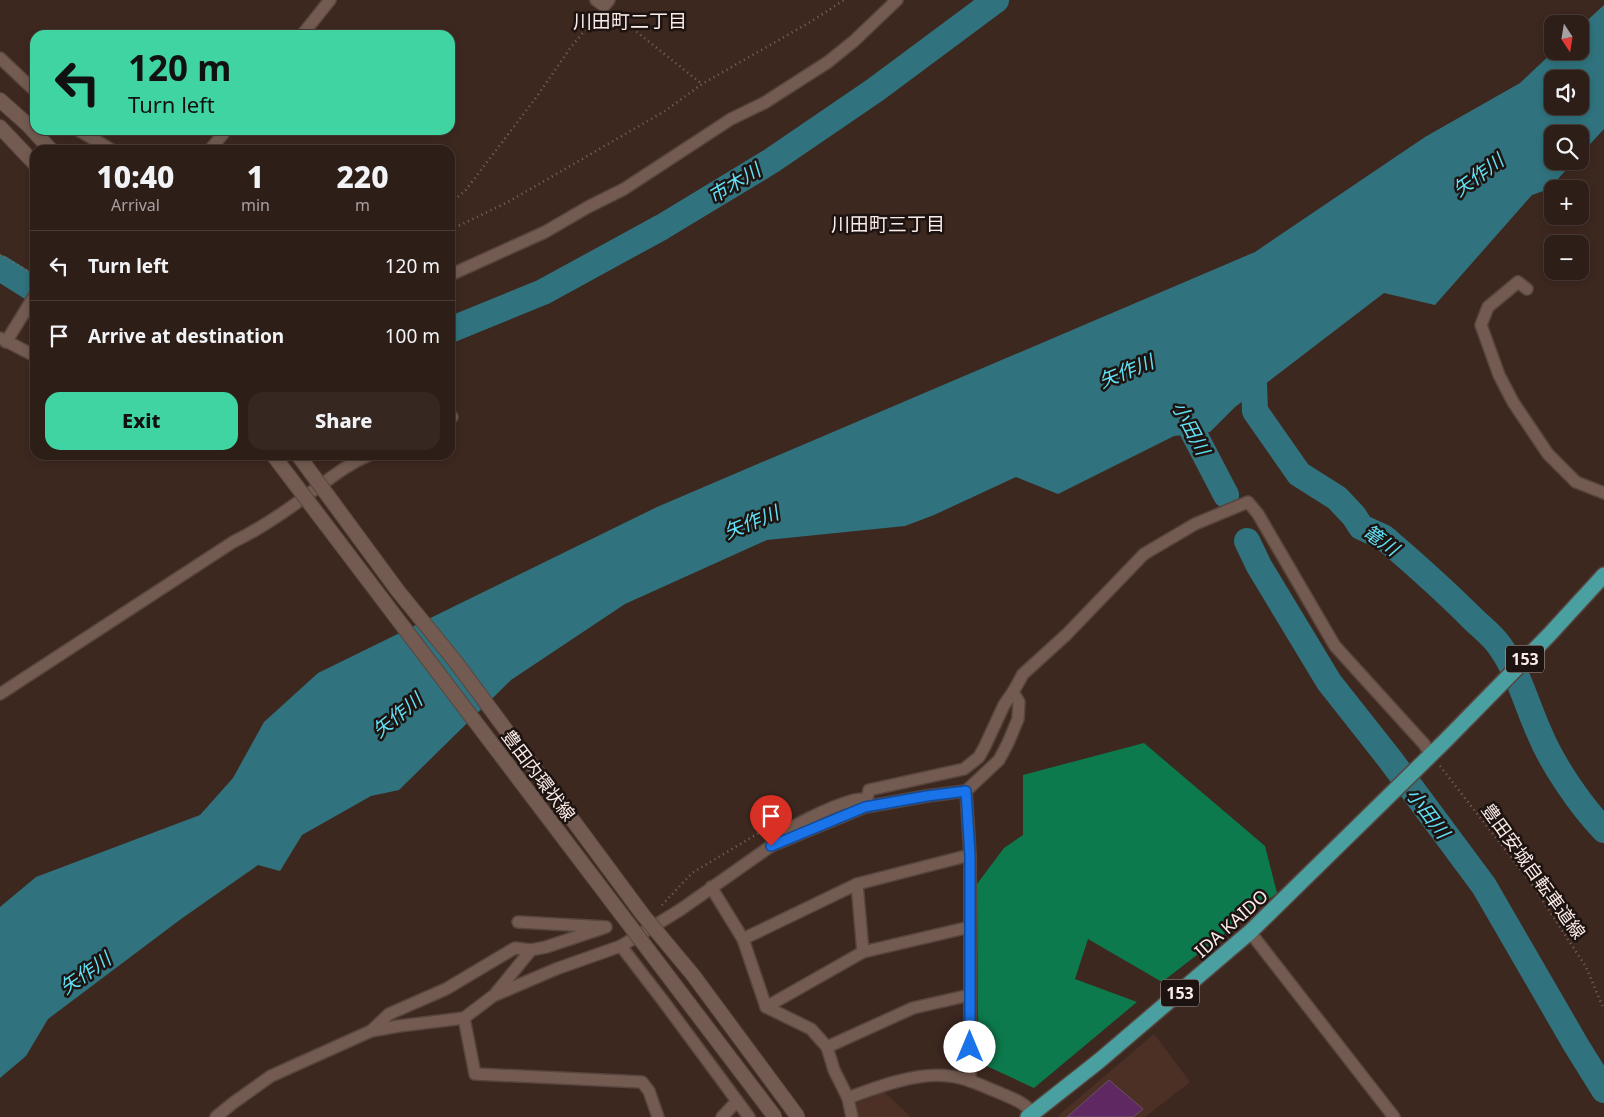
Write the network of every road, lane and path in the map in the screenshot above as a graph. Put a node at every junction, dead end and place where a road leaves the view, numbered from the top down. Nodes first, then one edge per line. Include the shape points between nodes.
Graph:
1 (330, 0) edge
2 (844, 0) edge
3 (898, 0) edge
4 (603, 2) edge
5 (306, 30) edge
6 (0, 58) edge
7 (702, 84) junction
8 (30, 86) edge
9 (0, 100) edge
10 (0, 127) edge
11 (30, 127) edge
12 (37, 135) edge
13 (86, 135) edge
14 (222, 135) edge
15 (46, 145) edge
16 (104, 145) edge
17 (214, 145) edge
18 (30, 159) edge
19 (455, 199) edge
20 (455, 228) edge
21 (0, 255) edge
22 (30, 272) edge
23 (455, 273) edge
24 (1527, 289) dead end
25 (30, 302) edge
26 (3, 340) edge
27 (30, 354) edge
28 (277, 460) edge
29 (302, 460) edge
30 (348, 460) edge
31 (1604, 493) edge
32 (1604, 575) edge
33 (1013, 692) junction
34 (0, 694) edge
35 (1431, 755) junction
36 (966, 791) junction
37 (779, 821) dead end
38 (771, 846) junction
39 (970, 856) junction
40 (857, 884) junction
41 (711, 887) junction
42 (655, 908) dead end
43 (518, 922) dead end
44 (970, 926) junction
45 (1250, 932) junction
46 (742, 939) junction
47 (621, 946) junction
48 (531, 950) junction
49 (863, 952) junction
50 (970, 995) junction
51 (493, 996) junction
52 (766, 1007) junction
53 (1604, 1010) edge
54 (464, 1018) junction
55 (371, 1031) junction
56 (827, 1047) junction
57 (970, 1081) junction
58 (848, 1098) junction
59 (737, 1101) junction
60 (1031, 1116) edge
61 (216, 1117) edge
62 (658, 1117) edge
63 (722, 1117) edge
64 (749, 1117) edge
65 (775, 1117) edge
66 (798, 1117) edge
67 (852, 1117) edge
68 (1394, 1117) edge

1 - 5 street
2 - 7 path
3 - 23 street via 828,62 764,103 731,119 624,189 545,232
4 - 7 path
4 - 19 path via 535,99 465,191
6 - 8 street
7 - 20 path via 665,111 508,202
9 - 11 street
10 - 18 street
12 - 15 street
13 - 16 street
14 - 17 street
21 - 22 path
24 - 31 street via 1518,282 1488,307 1481,325 1499,375 1548,454 1576,482
25 - 26 street
26 - 27 street
28 - 65 street, 豊田内環状線, bridge
29 - 66 street, 豊田内環状線, bridge
30 - 34 street via 277,517 233,542
32 - 35 highway, IDA KAIDO / 153
33 - 35 street via 1023,674 1066,635 1144,554 1195,524 1248,502 1335,646
33 - 36 street via 1019,702 1018,719 1008,743 999,760
33 - 38 street via 979,757 964,769 869,790 867,799 852,801 803,821 778,836
35 - 45 highway, IDA KAIDO / 153
35 - 53 path, 豊田安城自転車道線 via 1531,883 1586,967
36 - 38 street via 865,807
36 - 39 street
37 - 42 path via 692,873 663,905
38 - 41 street
39 - 40 street
39 - 44 street
40 - 46 street
40 - 49 street
41 - 46 street
41 - 47 street
43 - 48 street via 606,927
44 - 49 street
44 - 50 street
45 - 60 highway, IDA KAIDO / 153
45 - 68 street
46 - 52 street
47 - 51 street
47 - 59 street
48 - 51 street
48 - 55 street via 515,948 446,989 389,1014
49 - 52 street
50 - 56 street via 913,1008
50 - 57 street
51 - 54 street
52 - 56 street via 811,1029
54 - 55 street
54 - 62 street via 476,1074 642,1082 650,1091
55 - 61 street via 271,1076
56 - 58 street
57 - 58 street via 931,1076 887,1084
57 - 60 street via 1017,1100
58 - 67 street
59 - 63 street
59 - 64 street

